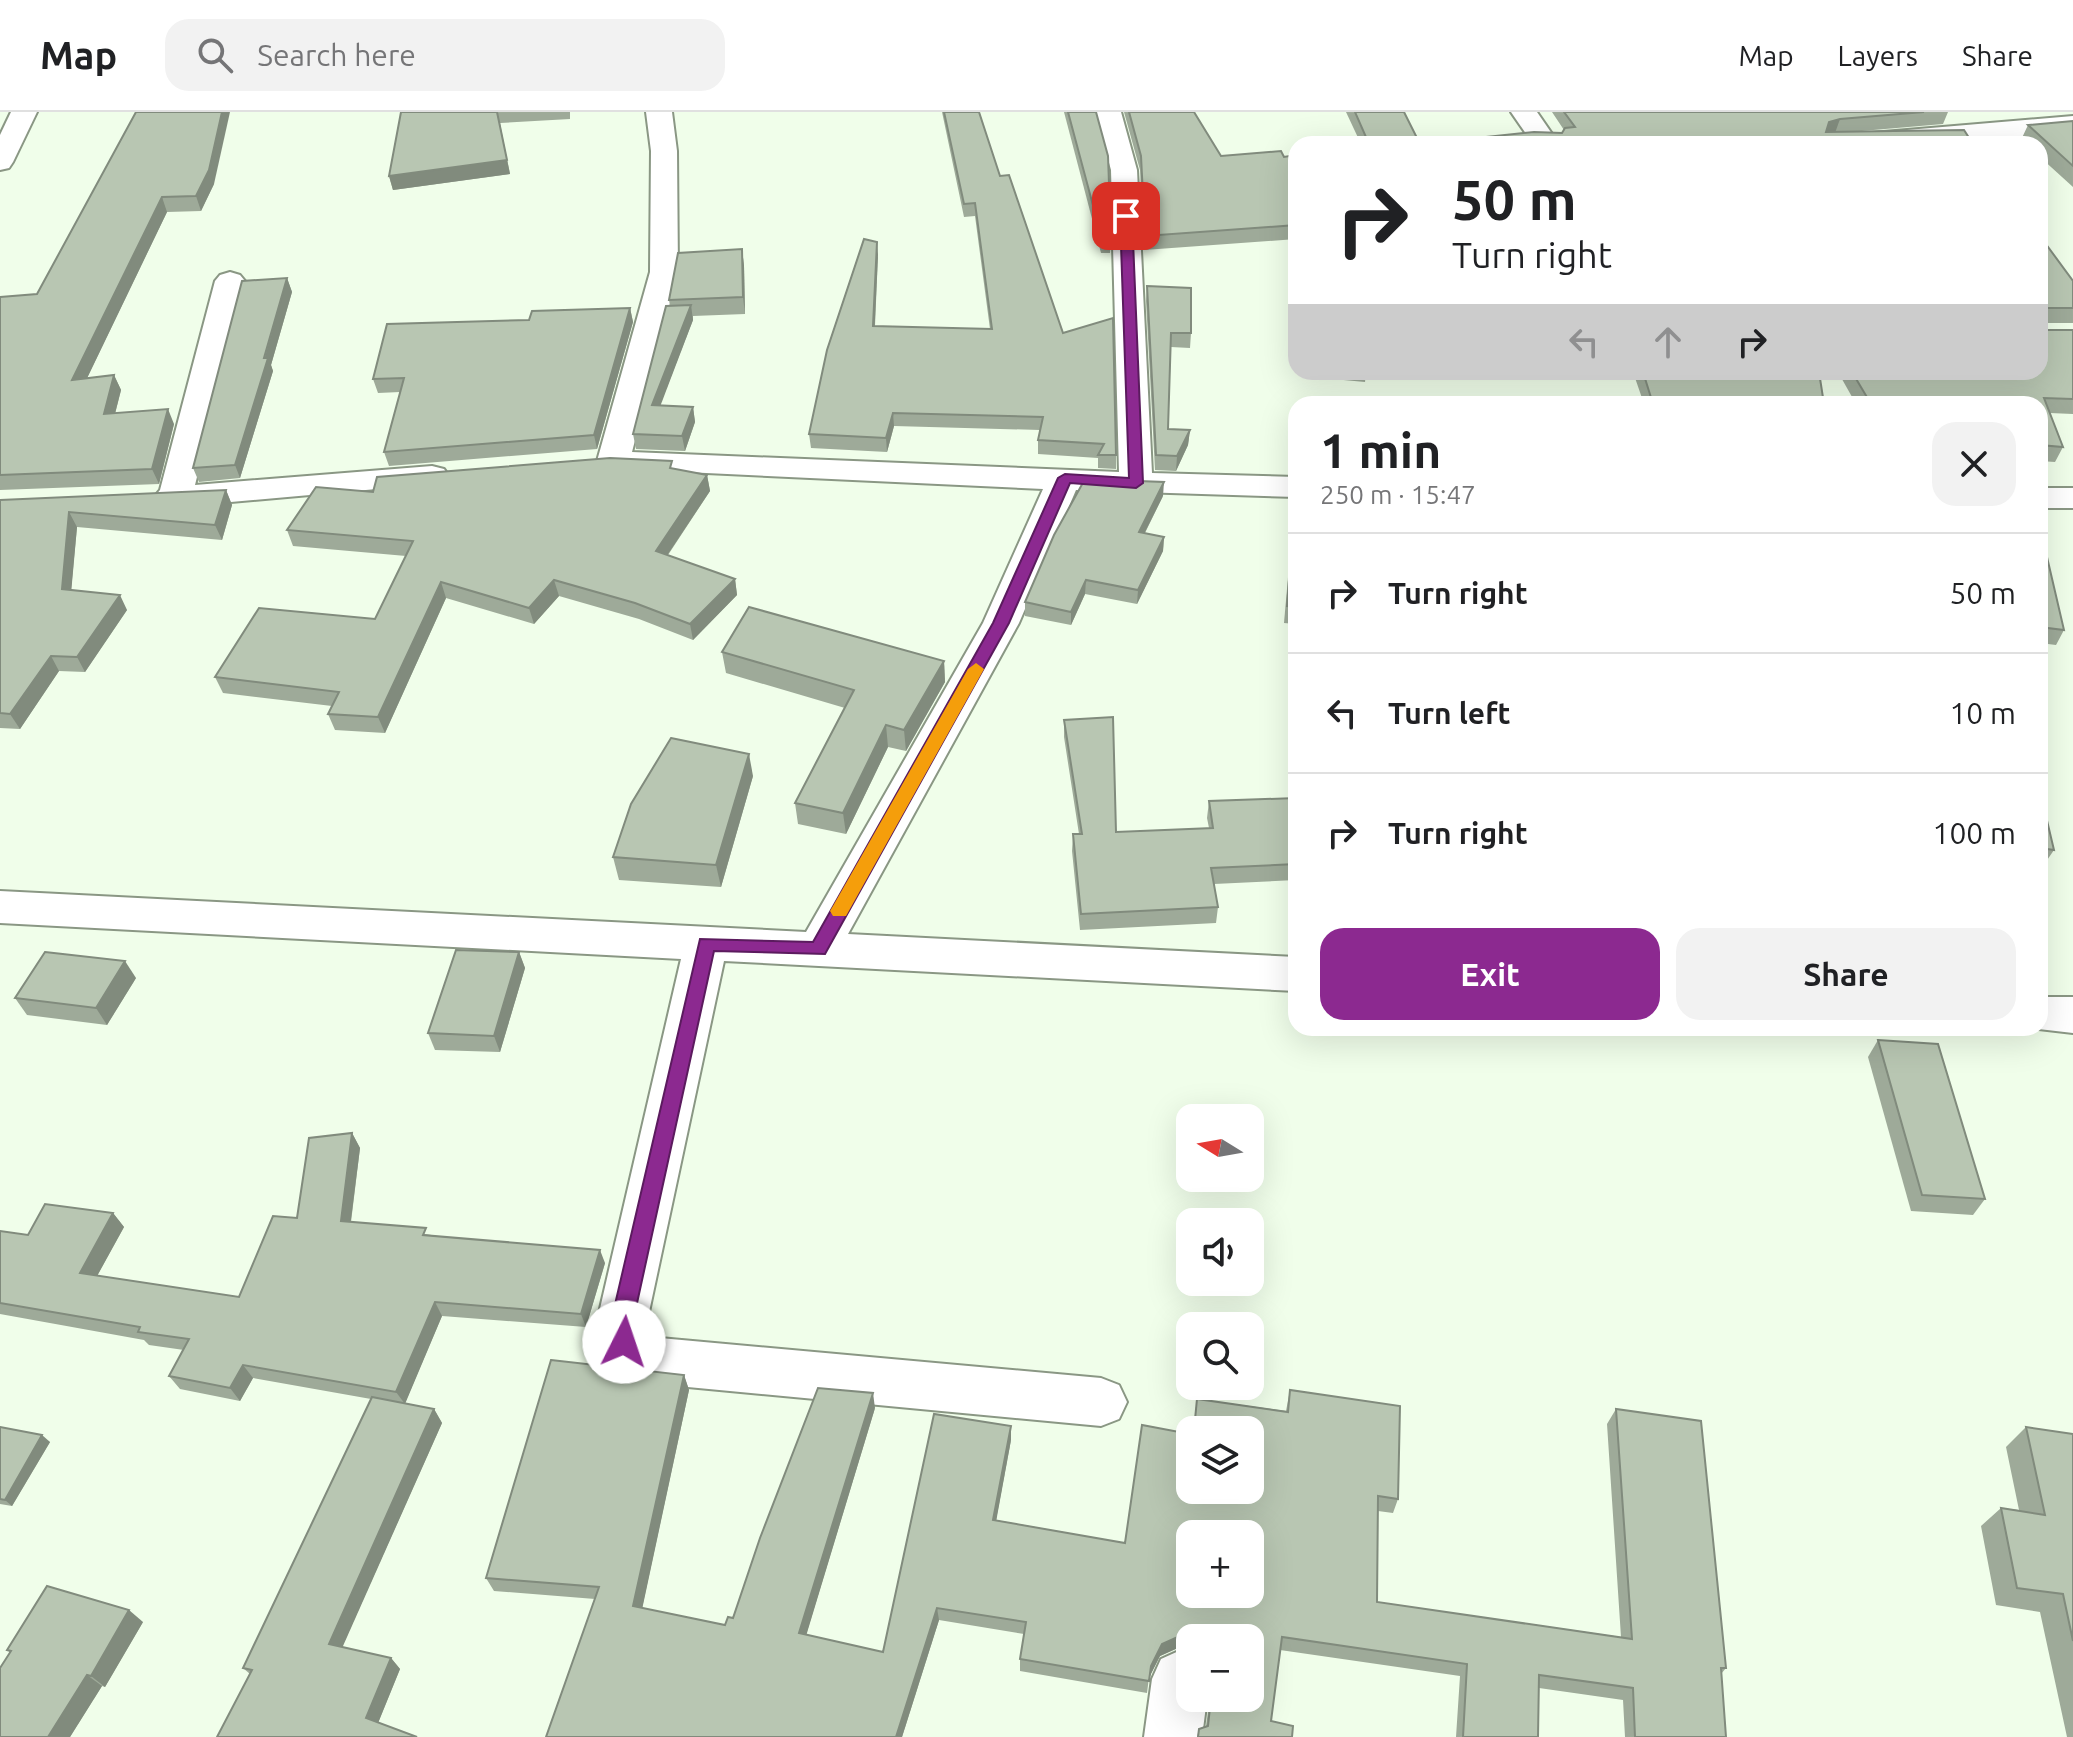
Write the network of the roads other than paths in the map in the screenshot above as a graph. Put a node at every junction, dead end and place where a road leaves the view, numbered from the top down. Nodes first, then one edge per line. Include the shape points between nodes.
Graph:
1 (24, 112) edge
2 (659, 112) edge
3 (1108, 112) edge
4 (1524, 112) edge
5 (2073, 124) edge
6 (1540, 136) edge
7 (1931, 136) edge
8 (0, 162) edge
9 (230, 281) dead end
10 (456, 474) edge
11 (1065, 478) junction
12 (1136, 483) junction
13 (1288, 487) edge
14 (2048, 498) edge
15 (2073, 498) edge
16 (0, 907) edge
17 (706, 944) junction
18 (818, 949) junction
19 (1288, 974) edge
20 (2048, 1014) edge
21 (2073, 1015) edge
22 (1101, 1402) dead end
23 (1176, 1712) edge
24 (1173, 1737) edge

1 - 8 street
2 - 11 street via 664,272 597,462
3 - 12 street via 1124,170
4 - 6 street
5 - 7 street
9 - 10 street via 160,498
11 - 12 street
11 - 18 street via 1001,623
12 - 13 street
14 - 15 street
16 - 17 street
17 - 18 street
17 - 22 street via 621,1326 635,1359
18 - 19 street
20 - 21 street
23 - 24 street

